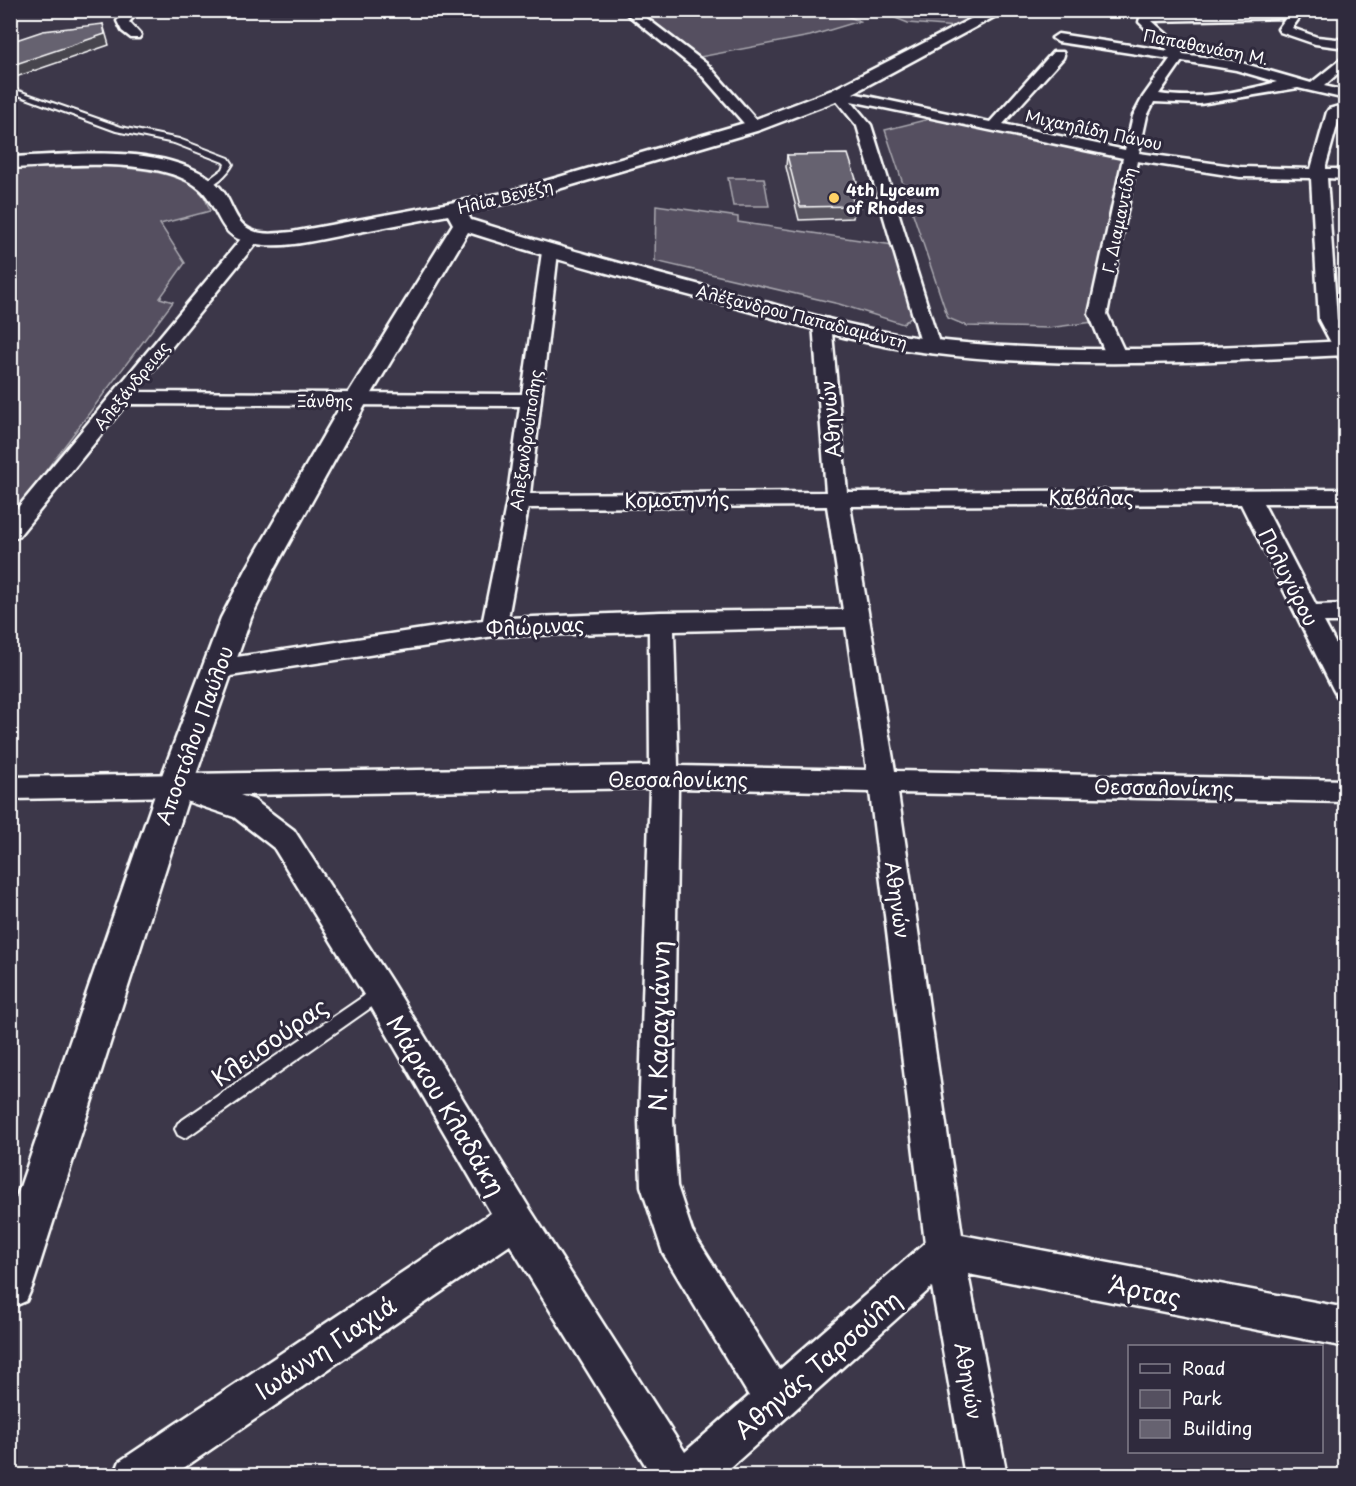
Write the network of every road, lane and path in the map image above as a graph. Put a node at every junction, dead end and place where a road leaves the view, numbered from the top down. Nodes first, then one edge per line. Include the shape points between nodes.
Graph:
1 (134, 10) edge
2 (628, 10) edge
3 (1000, 10) edge
4 (1298, 12) edge
5 (1146, 14) edge
6 (135, 35) dead end
7 (1058, 38) dead end
8 (1346, 44) edge
9 (1058, 55) dead end
10 (1178, 57) junction
11 (1346, 59) edge
12 (1307, 87) junction
13 (10, 90) edge
14 (838, 94) junction
15 (1346, 95) edge
16 (1150, 97) junction
17 (1346, 108) edge
18 (918, 111) junction
19 (875, 122) junction
20 (754, 126) junction
21 (993, 127) junction
22 (1131, 154) junction
23 (10, 163) edge
24 (1321, 173) junction
25 (1346, 174) edge
26 (207, 185) junction
27 (459, 217) junction
28 (251, 238) junction
29 (550, 252) junction
30 (822, 323) junction
31 (931, 346) junction
32 (1344, 350) edge
33 (1116, 355) junction
34 (120, 398) junction
35 (356, 400) junction
36 (530, 400) junction
37 (1346, 496) edge
38 (837, 497) junction
39 (1249, 498) junction
40 (518, 501) junction
41 (10, 532) edge
42 (1346, 613) edge
43 (1308, 614) junction
44 (855, 618) junction
45 (661, 621) junction
46 (494, 627) junction
47 (217, 669) junction
48 (1346, 689) edge
49 (664, 777) junction
50 (882, 782) junction
51 (175, 786) junction
52 (10, 788) edge
53 (1346, 791) edge
54 (381, 993) junction
55 (184, 1129) dead end
56 (515, 1220) junction
57 (945, 1251) junction
58 (11, 1281) edge
59 (1346, 1328) edge
60 (775, 1401) junction
61 (135, 1476) edge
62 (676, 1476) edge
63 (689, 1476) edge
64 (986, 1476) edge

1 - 6 street via 123,21
2 - 20 street via 703,68
3 - 14 street, Ηλία Βενέζη
4 - 5 street
4 - 8 street via 1284,29 1315,40
5 - 10 street via 1145,22 1174,47
7 - 10 street, Παπαθανάση Μ.
9 - 21 street
10 - 12 street, Παπαθανάση Μ. via 1238,66
10 - 16 street, Γ. Διαμαντίδη
11 - 12 street
12 - 15 street, Παπαθανάση Μ.
12 - 16 street via 1282,85 1231,98 1187,102
13 - 26 lane via 119,129 176,141 226,160 226,170
14 - 18 street, Μιχαηλίδη Πάνου
14 - 19 street
14 - 20 street, Ηλία Βενέζη
16 - 22 street, Γ. Διαμαντίδη via 1140,116
17 - 24 street via 1334,112 1318,165
18 - 19 street
18 - 21 street, Μιχαηλίδη Πάνου
19 - 31 street
20 - 27 street, Ηλία Βενέζη via 507,198
21 - 22 street, Μιχαηλίδη Πάνου
22 - 24 street, Μιχαηλίδη Πάνου via 1240,172
22 - 33 street, Γ. Διαμαντίδη via 1098,314
23 - 26 street via 96,161 157,165 191,174
24 - 25 street, Μιχαηλίδη Πάνου
24 - 32 street via 1328,320
26 - 28 street via 234,230
27 - 28 street, Ηλία Βενέζη via 292,238
27 - 29 street, Αλέξανδρου Παπαδιαμάντη
27 - 35 street, Αποστόλου Παύλου
28 - 34 street, Αλεξάνδρειας
29 - 30 street, Αλέξανδρου Παπαδιαμάντη
29 - 36 street, Αλεξανδρούπολης
30 - 31 street, Αλέξανδρου Παπαδιαμάντη via 888,340
30 - 38 street, Αθηνών
31 - 33 street, Αλέξανδρου Παπαδιαμάντη via 1011,353
32 - 33 street, Αλέξανδρου Παπαδιαμάντη
34 - 35 street, Ξάνθης
34 - 41 street, Αλεξάνδρειας
35 - 36 street, Ξάνθης
35 - 47 street, Αποστόλου Παύλου via 261,568
36 - 40 street, Αλεξανδρούπολης
37 - 39 street, Καβάλας
38 - 39 street, Καβάλας
38 - 40 street, Κομοτηνής
38 - 44 street, Αθηνών
39 - 43 street, Πολυγύρου
40 - 46 street, Αλεξανδρούπολης
42 - 43 street
43 - 48 street, Πολυγύρου
44 - 45 street, Φλώρινας
44 - 50 street, Αθηνών
45 - 46 street, Φλώρινας
45 - 49 street, Ν. Καραγιάννη
46 - 47 street, Φλώρινας
47 - 51 street, Αποστόλου Παύλου
49 - 50 street, Θεσσαλονίκης
49 - 51 street, Θεσσαλονίκης
49 - 60 street, Ν. Καραγιάννη via 656,1121 659,1186 676,1240
50 - 53 street, Θεσσαλονίκης
50 - 57 street, Αθηνών
51 - 52 street, Θεσσαλονίκης
51 - 54 street, Μάρκου Κλαδάκη via 244,808 284,838
51 - 58 street, Αποστόλου Παύλου
54 - 55 lane, Κλεισούρας
54 - 56 street, Μάρκου Κλαδάκη
56 - 61 street, Ιωάννη Γιαχιά
56 - 62 street, Μάρκου Κλαδάκη
57 - 59 street, Άρτας
57 - 60 street, Αθηνάς Ταρσούλη
57 - 64 street, Αθηνών
60 - 63 street, Αθηνάς Ταρσούλη

